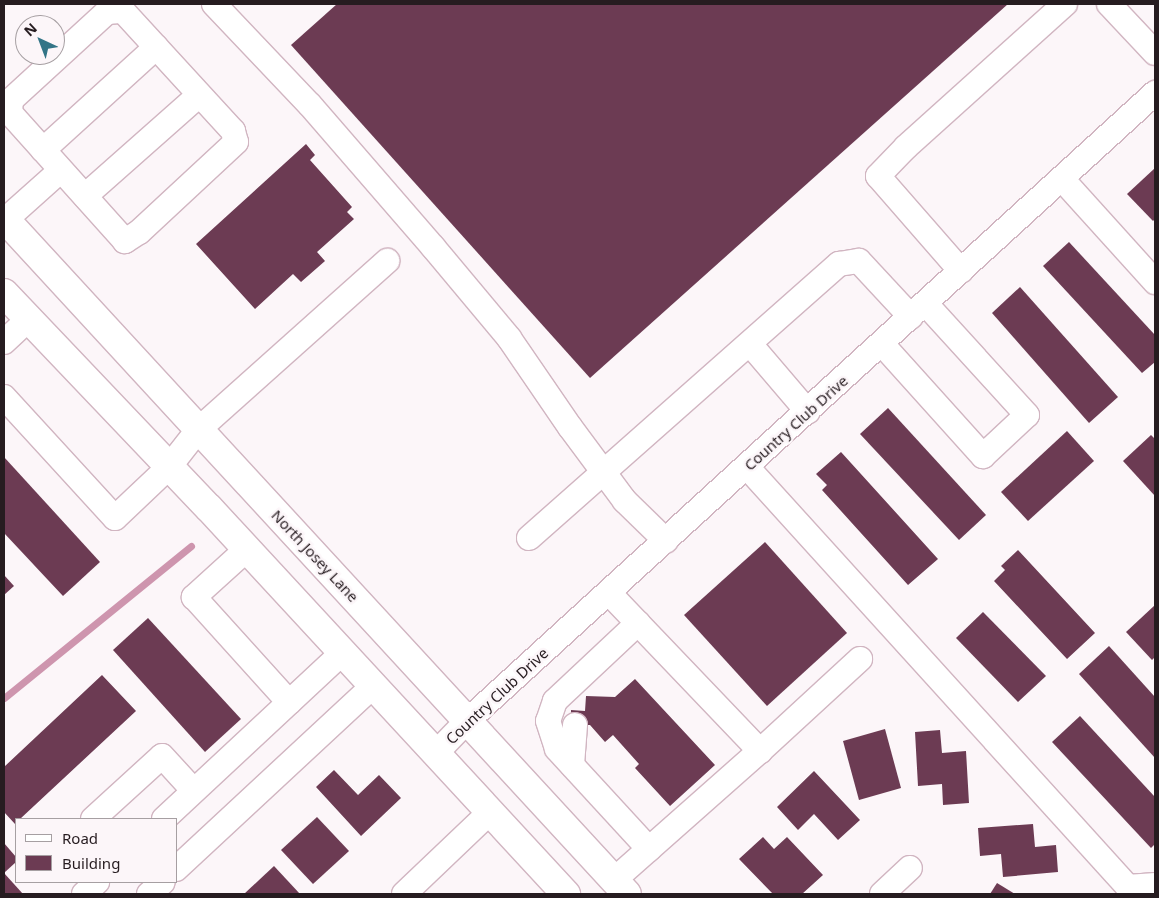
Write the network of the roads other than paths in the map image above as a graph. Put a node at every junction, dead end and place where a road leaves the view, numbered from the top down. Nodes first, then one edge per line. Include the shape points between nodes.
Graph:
1 (214, 4) edge
2 (1065, 4) edge
3 (1109, 4) edge
4 (156, 47) junction
5 (1155, 53) edge
6 (1155, 94) edge
7 (199, 95) junction
8 (44, 150) junction
9 (61, 170) junction
10 (1062, 179) junction
11 (85, 196) junction
12 (4, 219) edge
13 (387, 261) dead end
14 (962, 271) junction
15 (1155, 282) edge
16 (4, 293) edge
17 (919, 310) junction
18 (28, 320) junction
19 (4, 342) edge
20 (750, 344) junction
21 (882, 344) junction
22 (4, 397) edge
23 (808, 412) junction
24 (198, 430) junction
25 (170, 467) junction
26 (747, 467) junction
27 (604, 472) junction
28 (530, 538) dead end
29 (666, 541) junction
30 (247, 549) junction
31 (609, 593) junction
32 (638, 623) junction
33 (343, 652) junction
34 (860, 659) dead end
35 (576, 680) junction
36 (374, 685) junction
37 (289, 702) junction
38 (467, 722) junction
39 (760, 751) junction
40 (436, 752) junction
41 (572, 766) junction
42 (194, 791) junction
43 (490, 812) junction
44 (94, 818) edge
45 (165, 818) edge
46 (649, 849) junction
47 (178, 867) edge
48 (910, 868) dead end
49 (75, 883) edge
50 (96, 883) edge
51 (162, 883) edge
52 (1155, 885) edge
53 (620, 887) edge
54 (84, 894) edge
55 (149, 894) edge
56 (404, 894) edge
57 (566, 894) edge
58 (882, 894) edge

1 - 27 street via 310,105 509,338
2 - 14 street via 878,176
3 - 5 street
4 - 7 street
4 - 8 street
4 - 8 street via 123,11 107,12 12,100 10,113
6 - 10 street, Country Club Drive
7 - 11 street
7 - 11 street via 233,131 236,142 139,232 125,241
8 - 9 street
9 - 11 street
9 - 12 street
10 - 14 street, Country Club Drive
10 - 15 street
12 - 24 main road, North Josey Lane
13 - 24 street
14 - 17 street, Country Club Drive
16 - 18 main road
17 - 20 street via 859,260 839,264
17 - 21 street, Country Club Drive
17 - 21 street via 1027,416 983,456
18 - 19 street
18 - 25 main road
20 - 23 street
20 - 27 street
21 - 23 street, Country Club Drive
22 - 25 street via 115,518
23 - 26 street, Country Club Drive
24 - 25 street
24 - 38 main road, North Josey Lane
25 - 30 main road
26 - 29 street, Country Club Drive
26 - 52 street via 1128,887
27 - 28 street
27 - 29 street via 625,501
29 - 31 street, Country Club Drive
30 - 33 main road
30 - 37 street via 194,597
31 - 32 street
31 - 38 street, Country Club Drive
32 - 35 street
32 - 39 street
33 - 36 main road
33 - 37 street
34 - 39 street
35 - 41 street
35 - 41 street via 555,701 548,721 557,749
36 - 40 main road
36 - 47 street
37 - 42 street
38 - 40 street, Country Club Drive
38 - 53 main road, North Josey Lane
39 - 46 street
40 - 43 main road
41 - 46 street
42 - 44 street via 162,756
42 - 45 street
43 - 56 street
43 - 57 main road
46 - 53 street
48 - 58 street
49 - 54 street
50 - 54 street
51 - 55 street

